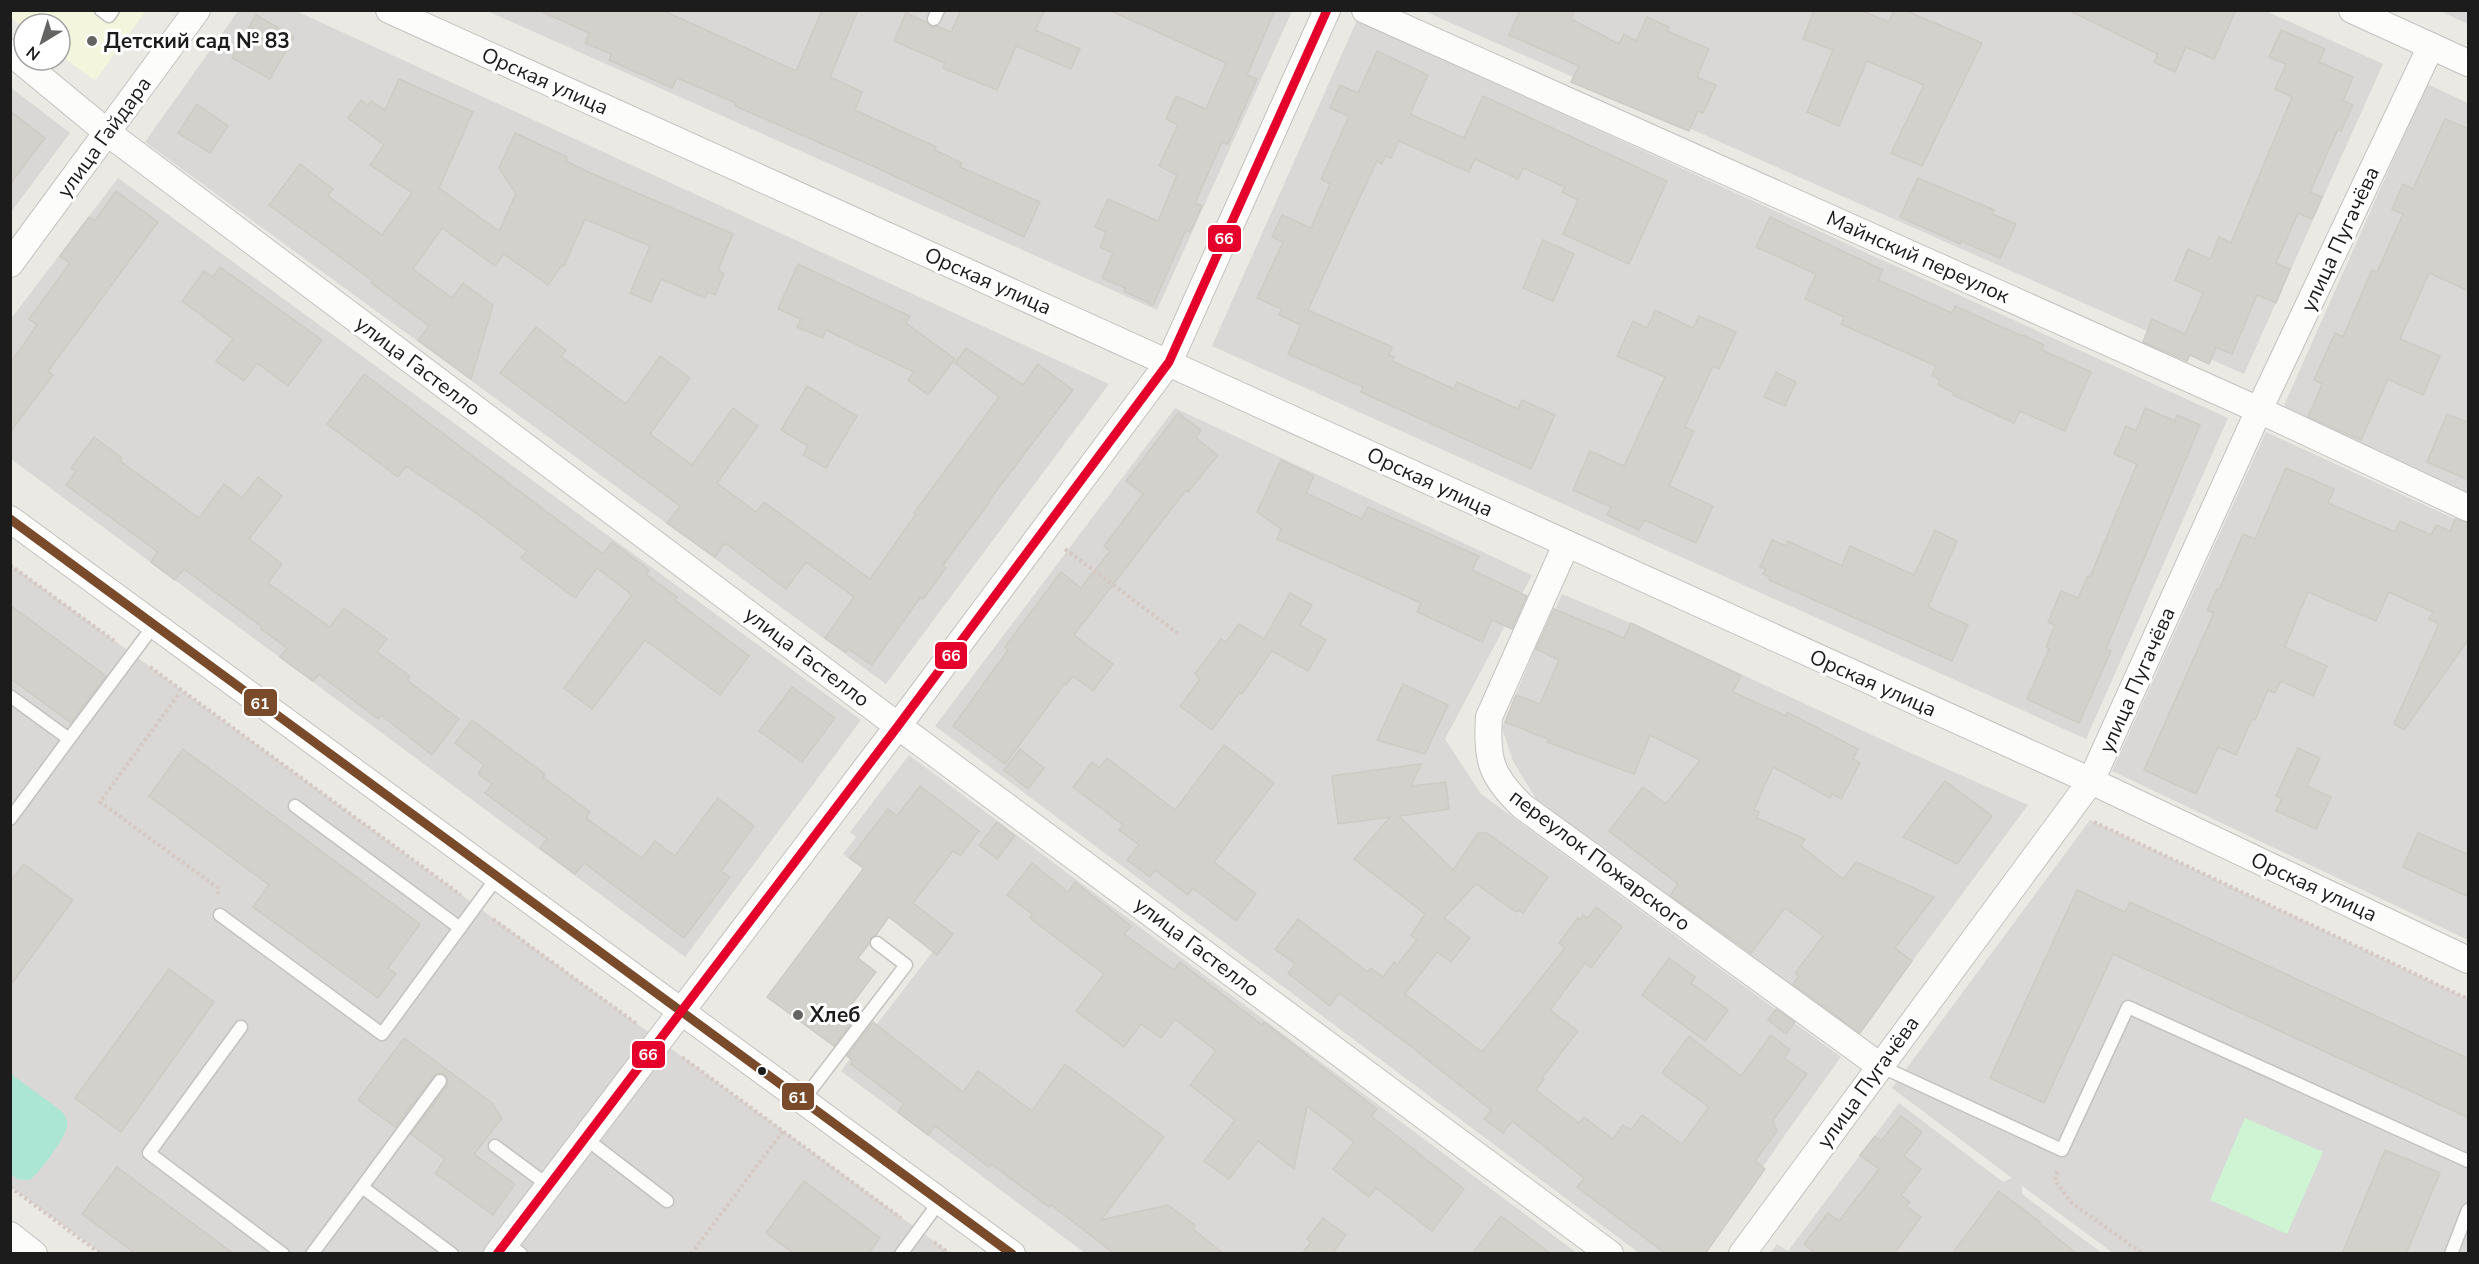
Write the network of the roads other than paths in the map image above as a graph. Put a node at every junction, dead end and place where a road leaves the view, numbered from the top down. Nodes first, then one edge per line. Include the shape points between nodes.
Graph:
1 (100, 10) edge
2 (113, 10) edge
3 (197, 10) edge
4 (389, 10) edge
5 (1326, 10) edge
6 (1365, 10) edge
7 (2352, 10) edge
8 (2431, 46) junction
9 (10, 52) edge
10 (2469, 63) edge
11 (108, 133) junction
12 (10, 264) edge
13 (1169, 362) junction
14 (2259, 410) junction
15 (2469, 508) edge
16 (10, 519) edge
17 (1566, 545) junction
18 (155, 624) junction
19 (10, 696) edge
20 (898, 726) junction
21 (69, 739) junction
22 (2091, 781) junction
23 (295, 806) dead end
24 (10, 819) edge
25 (498, 876) junction
26 (220, 915) road end
27 (460, 928) junction
28 (877, 943) dead end
29 (2469, 960) edge
30 (682, 1011) junction
31 (241, 1027) dead end
32 (1880, 1066) junction
33 (440, 1081) dead end
34 (803, 1100) junction
35 (585, 1138) junction
36 (495, 1146) dead end
37 (2469, 1161) edge
38 (549, 1186) junction
39 (362, 1187) junction
40 (667, 1201) dead end
41 (940, 1201) junction
42 (2469, 1210) edge
43 (10, 1236) edge
44 (508, 1250) edge
45 (34, 1254) edge
46 (283, 1254) edge
47 (312, 1254) edge
48 (452, 1254) edge
49 (901, 1254) edge
50 (1012, 1254) edge
51 (1610, 1254) edge
52 (1742, 1254) edge
53 (2451, 1254) edge

1 - 2 lane via 109,16
3 - 11 street, улица Гайдара
4 - 13 street, Орская улица
5 - 13 street
6 - 14 street, Майнский переулок
7 - 8 street
8 - 10 street
8 - 14 street, улица Пугачёва
9 - 11 street, улица Гастелло
11 - 12 street, улица Гайдара
11 - 20 street, улица Гастелло
13 - 17 street, Орская улица
13 - 20 street
14 - 15 street, Майнский переулок
14 - 22 street, улица Пугачёва
16 - 18 street
17 - 22 street, Орская улица
17 - 32 street, переулок Пожарского via 1489,717 1487,745 1495,775 1522,806
18 - 21 lane
18 - 25 street
19 - 21 lane
20 - 30 street
20 - 51 street, улица Гастелло
21 - 24 lane
22 - 29 street, Орская улица
22 - 32 street, улица Пугачёва
23 - 27 lane
25 - 27 lane
25 - 30 street
26 - 27 lane via 382,1034
28 - 34 lane via 906,965
30 - 34 street
30 - 35 street
31 - 46 lane via 149,1153
32 - 37 lane via 2062,1150 2128,1007
32 - 52 street, улица Пугачёва
33 - 39 lane
34 - 41 street
35 - 38 street
35 - 40 lane
36 - 38 lane
38 - 44 street
39 - 47 lane
39 - 48 lane
41 - 49 lane
41 - 50 street
42 - 53 lane
43 - 45 street

